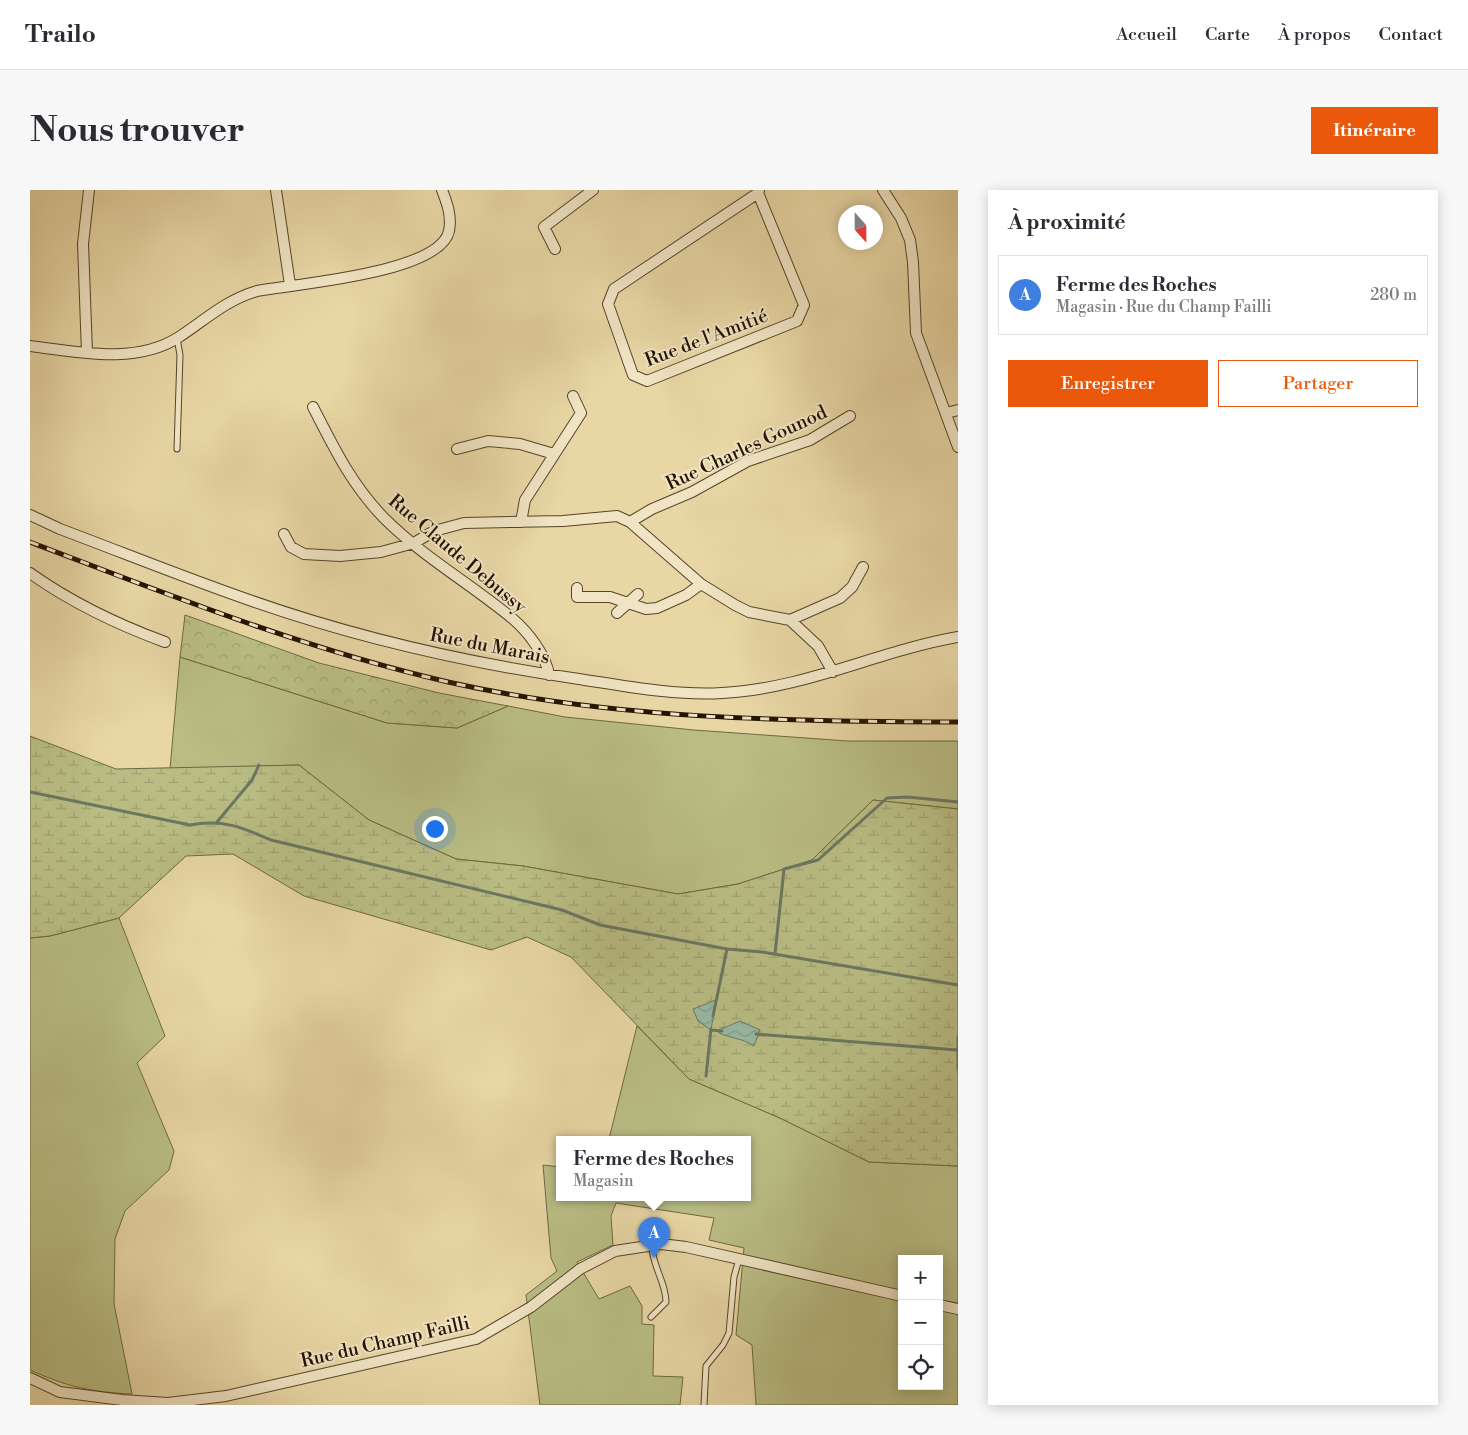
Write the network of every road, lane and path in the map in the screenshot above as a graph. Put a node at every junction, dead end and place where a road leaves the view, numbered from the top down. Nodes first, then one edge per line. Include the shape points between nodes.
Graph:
1 (89, 190) edge
2 (276, 190) edge
3 (442, 190) edge
4 (593, 190) edge
5 (883, 190) edge
6 (758, 192) edge
7 (555, 249) dead end
8 (290, 285) junction
9 (178, 338) junction
10 (30, 346) edge
11 (87, 353) junction
12 (573, 396) dead end
13 (313, 407) dead end
14 (958, 410) edge
15 (946, 412) junction
16 (850, 416) dead end
17 (958, 447) edge
18 (177, 449) dead end
19 (457, 449) dead end
20 (554, 454) junction
21 (30, 515) edge
22 (521, 522) junction
23 (630, 522) junction
24 (284, 534) dead end
25 (414, 543) junction
26 (863, 567) dead end
27 (30, 573) edge
28 (700, 584) junction
29 (577, 588) dead end
30 (638, 594) dead end
31 (628, 603) junction
32 (617, 613) dead end
33 (790, 620) junction
34 (958, 638) edge
35 (165, 642) dead end
36 (833, 672) junction
37 (549, 675) junction
38 (652, 1245) junction
39 (740, 1259) junction
40 (898, 1295) edge
41 (943, 1306) edge
42 (958, 1309) edge
43 (651, 1317) dead end
44 (30, 1378) edge
45 (168, 1404) edge
46 (704, 1405) edge

1 - 11 street via 83,244
2 - 8 street
3 - 8 street via 450,211 449,232 438,248 393,268
4 - 7 street via 544,227
5 - 15 street via 901,218 910,240 916,333
6 - 6 street, Rue de l'Amitié via 614,289 608,304 633,375 648,381 797,321 804,305
8 - 9 street via 239,296
9 - 11 street via 150,350 115,355
9 - 18 lane
10 - 11 street
12 - 20 street via 581,413
13 - 25 street, Rue Claude Debussy via 341,463 360,491 385,519
14 - 15 street
15 - 17 street
16 - 23 street, Rue Charles Gounod via 810,440 748,461
19 - 20 street via 488,441 520,444
20 - 22 street via 525,500
21 - 37 street, Rue du Marais via 252,601 344,630 428,651
22 - 23 street via 617,516
22 - 25 street via 464,523 434,531
23 - 28 street
24 - 25 street via 291,547 304,554 340,556 381,552
25 - 37 street, Rue Claude Debussy via 513,619 536,646 548,666
26 - 33 street via 852,587 840,598
27 - 35 street via 94,613
28 - 31 street via 686,595 657,608 646,609
28 - 33 street via 735,606
29 - 31 street via 577,597 610,597
30 - 31 street
31 - 32 street
33 - 36 street via 818,646
34 - 36 street, Rue du Marais
36 - 37 street, Rue du Marais via 763,689 720,694 622,686
38 - 39 street, Rue du Champ Failli via 686,1247
38 - 43 lane via 653,1260 666,1291 666,1302
38 - 45 street, Rue du Champ Failli via 615,1250 597,1259 560,1283 532,1307 476,1338 226,1396
39 - 40 street, Rue du Champ Failli
39 - 46 lane via 734,1277 729,1333 706,1366
41 - 42 street
44 - 45 street, Rue du Champ Failli via 60,1392 86,1397

